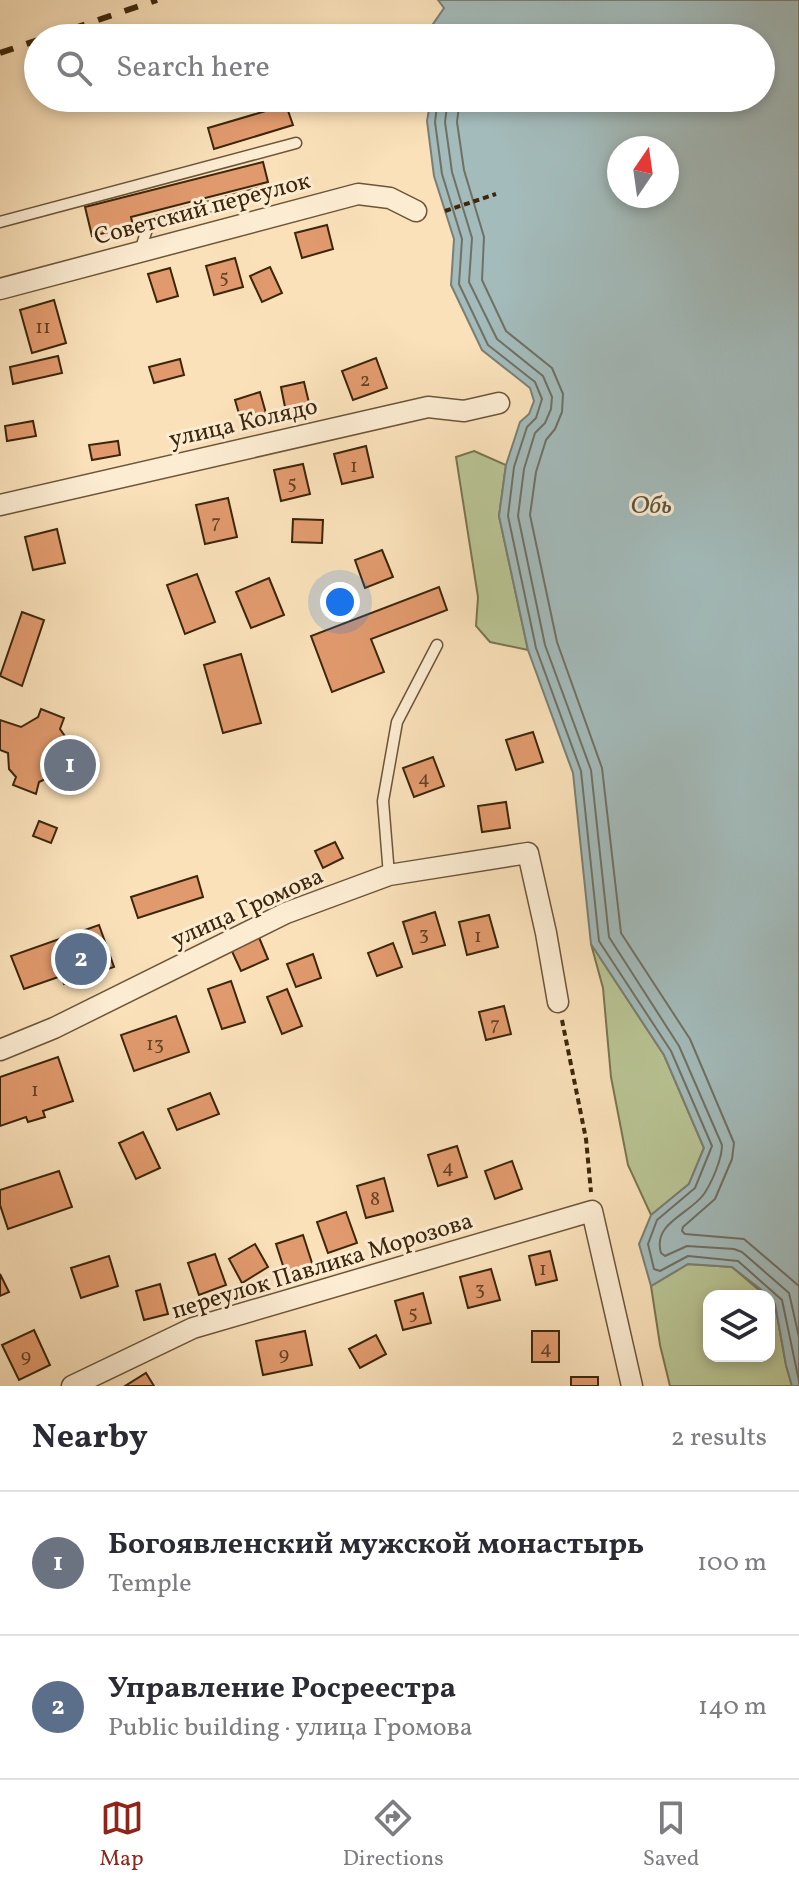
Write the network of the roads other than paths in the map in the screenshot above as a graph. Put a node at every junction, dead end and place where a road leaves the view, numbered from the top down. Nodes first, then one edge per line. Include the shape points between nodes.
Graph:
1 (296, 143) dead end
2 (263, 192) dead end
3 (416, 211) dead end
4 (0, 222) edge
5 (140, 251) junction
6 (1, 284) edge
7 (499, 403) dead end
8 (0, 505) edge
9 (437, 645) dead end
10 (389, 875) junction
11 (558, 1002) road end
12 (0, 1050) edge
13 (72, 1386) edge
14 (632, 1386) edge

1 - 4 lane
2 - 5 lane via 149,223
3 - 5 street, Советский переулок via 390,198 358,194
5 - 6 street, Советский переулок
7 - 8 street, улица Колядо via 464,411 428,407
9 - 10 lane via 397,722 383,801
10 - 11 street, улица Громова via 528,853
10 - 12 street, улица Громова via 286,913
13 - 14 street, переулок Павлика Морозова via 193,1328 592,1211

